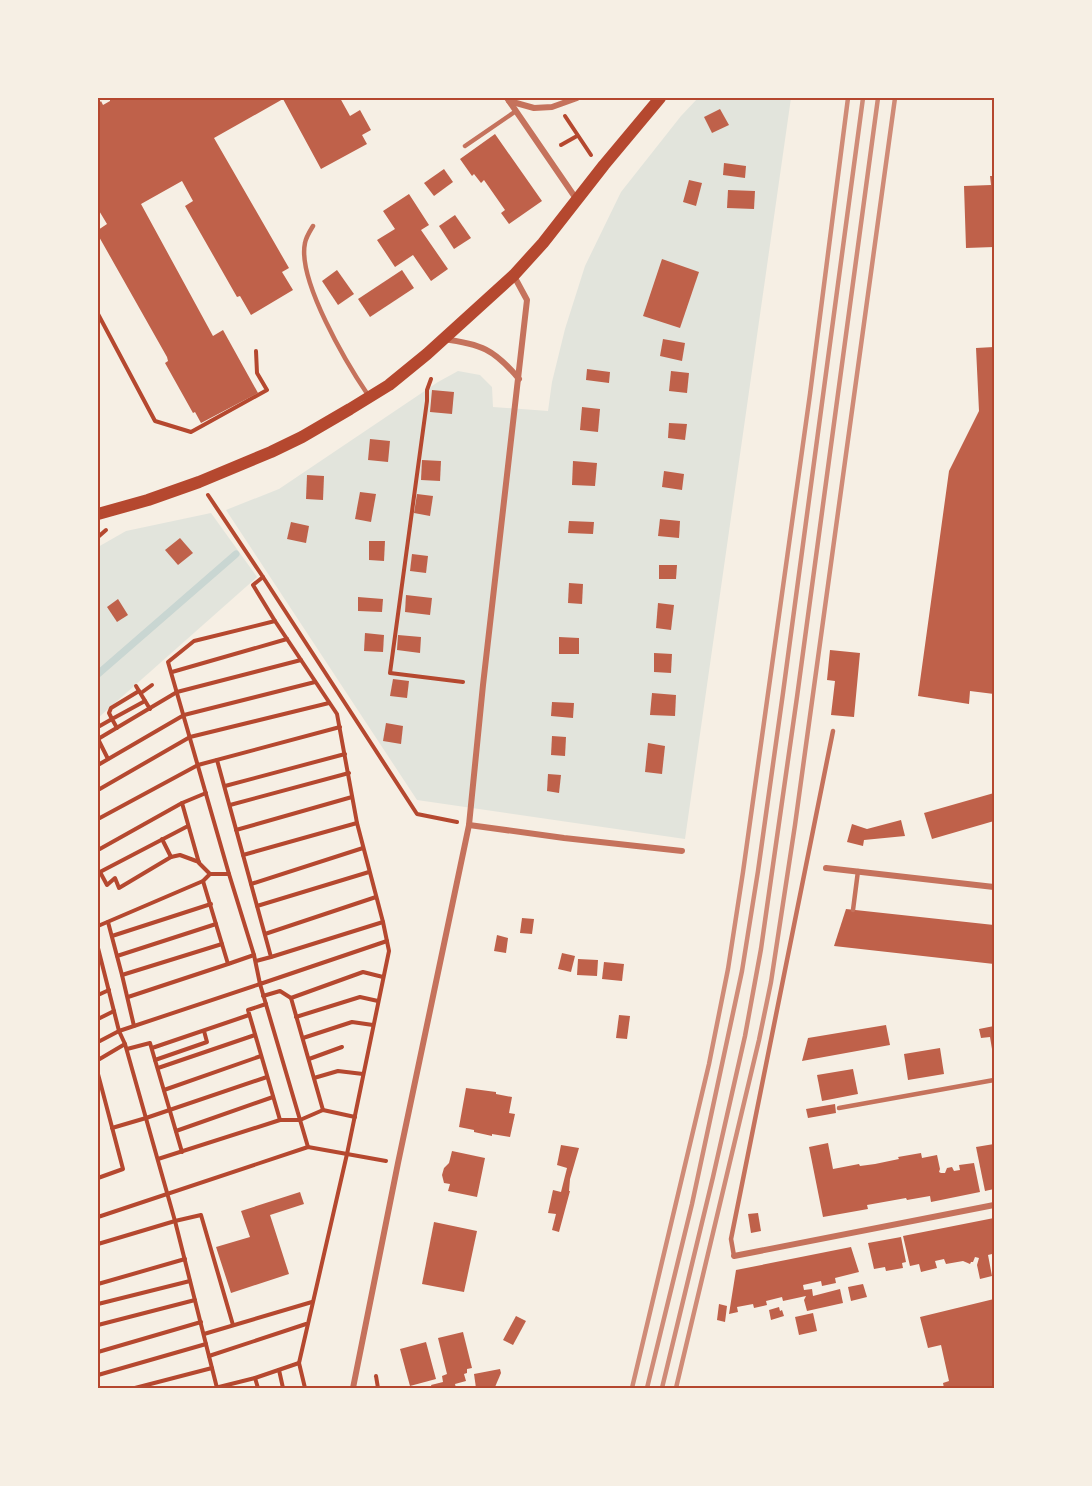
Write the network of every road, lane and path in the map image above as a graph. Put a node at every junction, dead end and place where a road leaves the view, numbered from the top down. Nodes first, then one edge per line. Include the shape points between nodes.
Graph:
1 (577, 98) edge
2 (660, 98) edge
3 (508, 99) edge
4 (516, 111) junction
5 (563, 113) dead end
6 (577, 136) junction
7 (561, 145) dead end
8 (465, 146) dead end
9 (591, 154) dead end
10 (578, 200) junction
11 (313, 226) dead end
12 (514, 275) junction
13 (98, 314) edge
14 (443, 339) junction
15 (256, 351) dead end
16 (431, 379) dead end
17 (519, 379) junction
18 (369, 397) junction
19 (199, 482) junction
20 (98, 514) edge
21 (108, 529) dead end
22 (98, 537) edge
23 (263, 577) junction
24 (275, 621) junction
25 (287, 639) junction
26 (301, 660) junction
27 (172, 672) junction
28 (315, 682) junction
29 (463, 682) dead end
30 (152, 685) dead end
31 (136, 686) dead end
32 (140, 692) junction
33 (177, 692) junction
34 (145, 701) junction
35 (329, 703) junction
36 (150, 709) junction
37 (184, 715) junction
38 (112, 719) junction
39 (98, 727) edge
40 (340, 727) junction
41 (117, 728) junction
42 (833, 731) dead end
43 (190, 737) junction
44 (98, 739) edge
45 (345, 754) junction
46 (108, 759) junction
47 (218, 760) junction
48 (98, 765) edge
49 (198, 765) junction
50 (348, 773) junction
51 (225, 786) junction
52 (98, 790) edge
53 (206, 793) junction
54 (352, 797) junction
55 (182, 803) junction
56 (230, 805) junction
57 (98, 819) edge
58 (357, 823) junction
59 (469, 825) junction
60 (188, 826) junction
61 (236, 830) junction
62 (162, 839) junction
63 (363, 848) junction
64 (98, 850) edge
65 (682, 852) dead end
66 (243, 855) junction
67 (171, 857) junction
68 (200, 863) junction
69 (826, 868) dead end
70 (858, 871) junction
71 (99, 872) edge
72 (369, 872) junction
73 (210, 874) junction
74 (229, 874) junction
75 (203, 881) junction
76 (251, 884) junction
77 (994, 887) edge
78 (376, 897) junction
79 (211, 904) junction
80 (257, 906) junction
81 (853, 910) dead end
82 (108, 922) junction
83 (383, 922) junction
84 (216, 924) junction
85 (98, 926) edge
86 (265, 934) junction
87 (112, 936) junction
88 (387, 941) junction
89 (222, 944) junction
90 (98, 948) edge
91 (254, 955) junction
92 (117, 956) junction
93 (272, 957) junction
94 (100, 961) edge
95 (256, 961) junction
96 (228, 964) junction
97 (122, 975) junction
98 (383, 977) junction
99 (260, 984) junction
100 (109, 990) junction
101 (98, 995) edge
102 (263, 996) junction
103 (128, 997) junction
104 (291, 998) junction
105 (378, 1001) junction
106 (266, 1004) junction
107 (114, 1011) junction
108 (249, 1015) junction
109 (296, 1017) junction
110 (98, 1019) edge
111 (373, 1025) junction
112 (134, 1026) junction
113 (119, 1031) junction
114 (204, 1031) junction
115 (255, 1035) junction
116 (303, 1038) junction
117 (98, 1042) edge
118 (126, 1047) junction
119 (342, 1047) dead end
120 (152, 1048) junction
121 (261, 1056) junction
122 (309, 1059) junction
123 (98, 1060) edge
124 (155, 1060) junction
125 (158, 1068) junction
126 (98, 1074) edge
127 (363, 1074) junction
128 (267, 1077) junction
129 (314, 1078) junction
130 (994, 1080) edge
131 (164, 1090) junction
132 (273, 1097) junction
133 (839, 1108) dead end
134 (170, 1110) junction
135 (323, 1110) junction
136 (355, 1117) junction
137 (146, 1118) junction
138 (280, 1120) junction
139 (300, 1120) junction
140 (112, 1128) junction
141 (176, 1131) junction
142 (308, 1147) junction
143 (182, 1152) junction
144 (347, 1154) junction
145 (158, 1160) junction
146 (398, 1163) junction
147 (98, 1178) edge
148 (168, 1194) junction
149 (994, 1205) edge
150 (98, 1217) edge
151 (175, 1221) junction
152 (98, 1244) edge
153 (734, 1256) joint
154 (185, 1259) junction
155 (190, 1281) junction
156 (98, 1284) edge
157 (195, 1300) junction
158 (312, 1301) junction
159 (98, 1304) edge
160 (201, 1322) junction
161 (307, 1324) junction
162 (98, 1325) edge
163 (233, 1325) junction
164 (203, 1334) junction
165 (206, 1344) junction
166 (98, 1352) edge
167 (209, 1356) junction
168 (298, 1363) junction
169 (212, 1368) junction
170 (279, 1370) junction
171 (98, 1375) edge
172 (376, 1376) dead end
173 (255, 1378) junction
174 (232, 1386) edge
175 (216, 1388) edge
176 (135, 1389) edge
177 (258, 1389) edge
178 (284, 1389) edge
179 (305, 1389) edge
180 (353, 1389) edge
181 (378, 1389) edge

1 - 3 street via 552,107 534,108
2 - 10 main road
3 - 4 street
4 - 8 lane
4 - 10 street
5 - 6 path
6 - 7 path
6 - 9 path
10 - 12 main road
11 - 18 lane via 305,244 310,283 330,330
12 - 14 main road
12 - 17 street via 527,300
13 - 15 path via 155,421 191,432 267,390 257,373
14 - 17 street via 492,352
14 - 18 main road
16 - 29 path via 390,673
17 - 59 street
18 - 19 main road via 271,452
19 - 20 main road
19 - 23 path
21 - 22 path
23 - 24 path via 253,585
23 - 59 path via 417,814
24 - 25 path
24 - 27 path via 194,641 168,662
25 - 26 path
25 - 27 path
26 - 28 path
26 - 33 path
27 - 33 path
28 - 35 path
28 - 37 path
30 - 32 path
31 - 32 path
32 - 34 path
32 - 38 path via 111,708
33 - 36 path
33 - 37 path
34 - 36 path
34 - 38 path
35 - 40 path
35 - 43 path
36 - 41 path
37 - 43 path
37 - 46 path
38 - 39 path
38 - 41 path
40 - 45 path
40 - 47 path
41 - 44 path
42 - 153 lane via 731,1239
43 - 49 path
43 - 52 path
44 - 46 path
45 - 50 path
45 - 51 path
46 - 48 path
47 - 49 path
47 - 51 path
49 - 53 path
49 - 57 path
50 - 54 path
50 - 56 path
51 - 56 path
53 - 55 path
53 - 74 path
54 - 58 path
54 - 61 path
55 - 60 path
55 - 64 path
56 - 61 path
58 - 63 path
58 - 66 path
59 - 65 street
59 - 146 street
60 - 62 path
60 - 68 path
61 - 66 path
62 - 67 path
62 - 71 path
63 - 72 path
63 - 76 path
66 - 76 path
67 - 68 path via 180,855
67 - 71 path via 119,888 115,878 107,885
68 - 73 path
69 - 70 street
70 - 77 street
70 - 81 lane
72 - 78 path
72 - 80 path
73 - 74 path
73 - 75 path
74 - 91 path
75 - 79 path
75 - 82 path
76 - 80 path
78 - 83 path
78 - 86 path
79 - 84 path
79 - 87 path
80 - 86 path
82 - 85 path
82 - 87 path
83 - 88 path
83 - 93 path
84 - 89 path
84 - 92 path
86 - 93 path
87 - 92 path
88 - 98 path via 389,951
88 - 99 path
89 - 96 path
89 - 97 path
90 - 94 path
91 - 95 path
91 - 96 path
92 - 97 path
93 - 95 path
94 - 100 path
95 - 99 path
96 - 103 path
97 - 103 path
98 - 104 path via 363,972
98 - 105 path
99 - 102 path
99 - 112 path
100 - 101 path
100 - 107 path
102 - 104 path via 280,991
102 - 106 path
103 - 112 path
104 - 109 path
105 - 109 path via 360,997
105 - 111 path
106 - 108 path via 248,1010
106 - 139 path
107 - 110 path
107 - 113 path
108 - 114 path
108 - 115 path
109 - 116 path
111 - 116 path via 352,1023
111 - 127 path
112 - 113 path
113 - 117 path
113 - 118 path
114 - 120 path
114 - 124 path via 207,1042
115 - 121 path
115 - 125 path
116 - 122 path
118 - 120 path via 150,1043
118 - 123 path
118 - 137 path
119 - 122 path
120 - 124 path
121 - 128 path
121 - 131 path
122 - 129 path
124 - 125 path
125 - 131 path
126 - 140 path
127 - 129 path via 338,1071
127 - 136 path
128 - 132 path
128 - 134 path
129 - 135 path
130 - 133 lane
131 - 134 path
132 - 138 path
132 - 141 path
134 - 137 path
134 - 141 path
135 - 136 path
135 - 139 path
136 - 144 path
137 - 140 path
137 - 145 path
138 - 139 path
138 - 143 path
139 - 142 path
140 - 147 path via 123,1169
141 - 143 path
142 - 144 path
142 - 148 path
143 - 145 path
144 - 146 path
144 - 158 path
145 - 148 path
146 - 180 street
148 - 150 path
148 - 151 path
149 - 153 street
151 - 152 path
151 - 154 path
151 - 163 path via 201,1215
154 - 155 path
154 - 156 path
155 - 157 path
155 - 159 path
157 - 160 path
157 - 162 path
158 - 161 path
158 - 163 path
160 - 164 path
160 - 166 path
161 - 167 path
161 - 168 path
163 - 164 path
164 - 165 path
165 - 167 path
165 - 171 path
167 - 169 path
168 - 170 path
168 - 179 path
169 - 175 path
169 - 176 path
170 - 173 path
170 - 178 path
172 - 181 path
173 - 174 path
173 - 177 path
174 - 175 path

